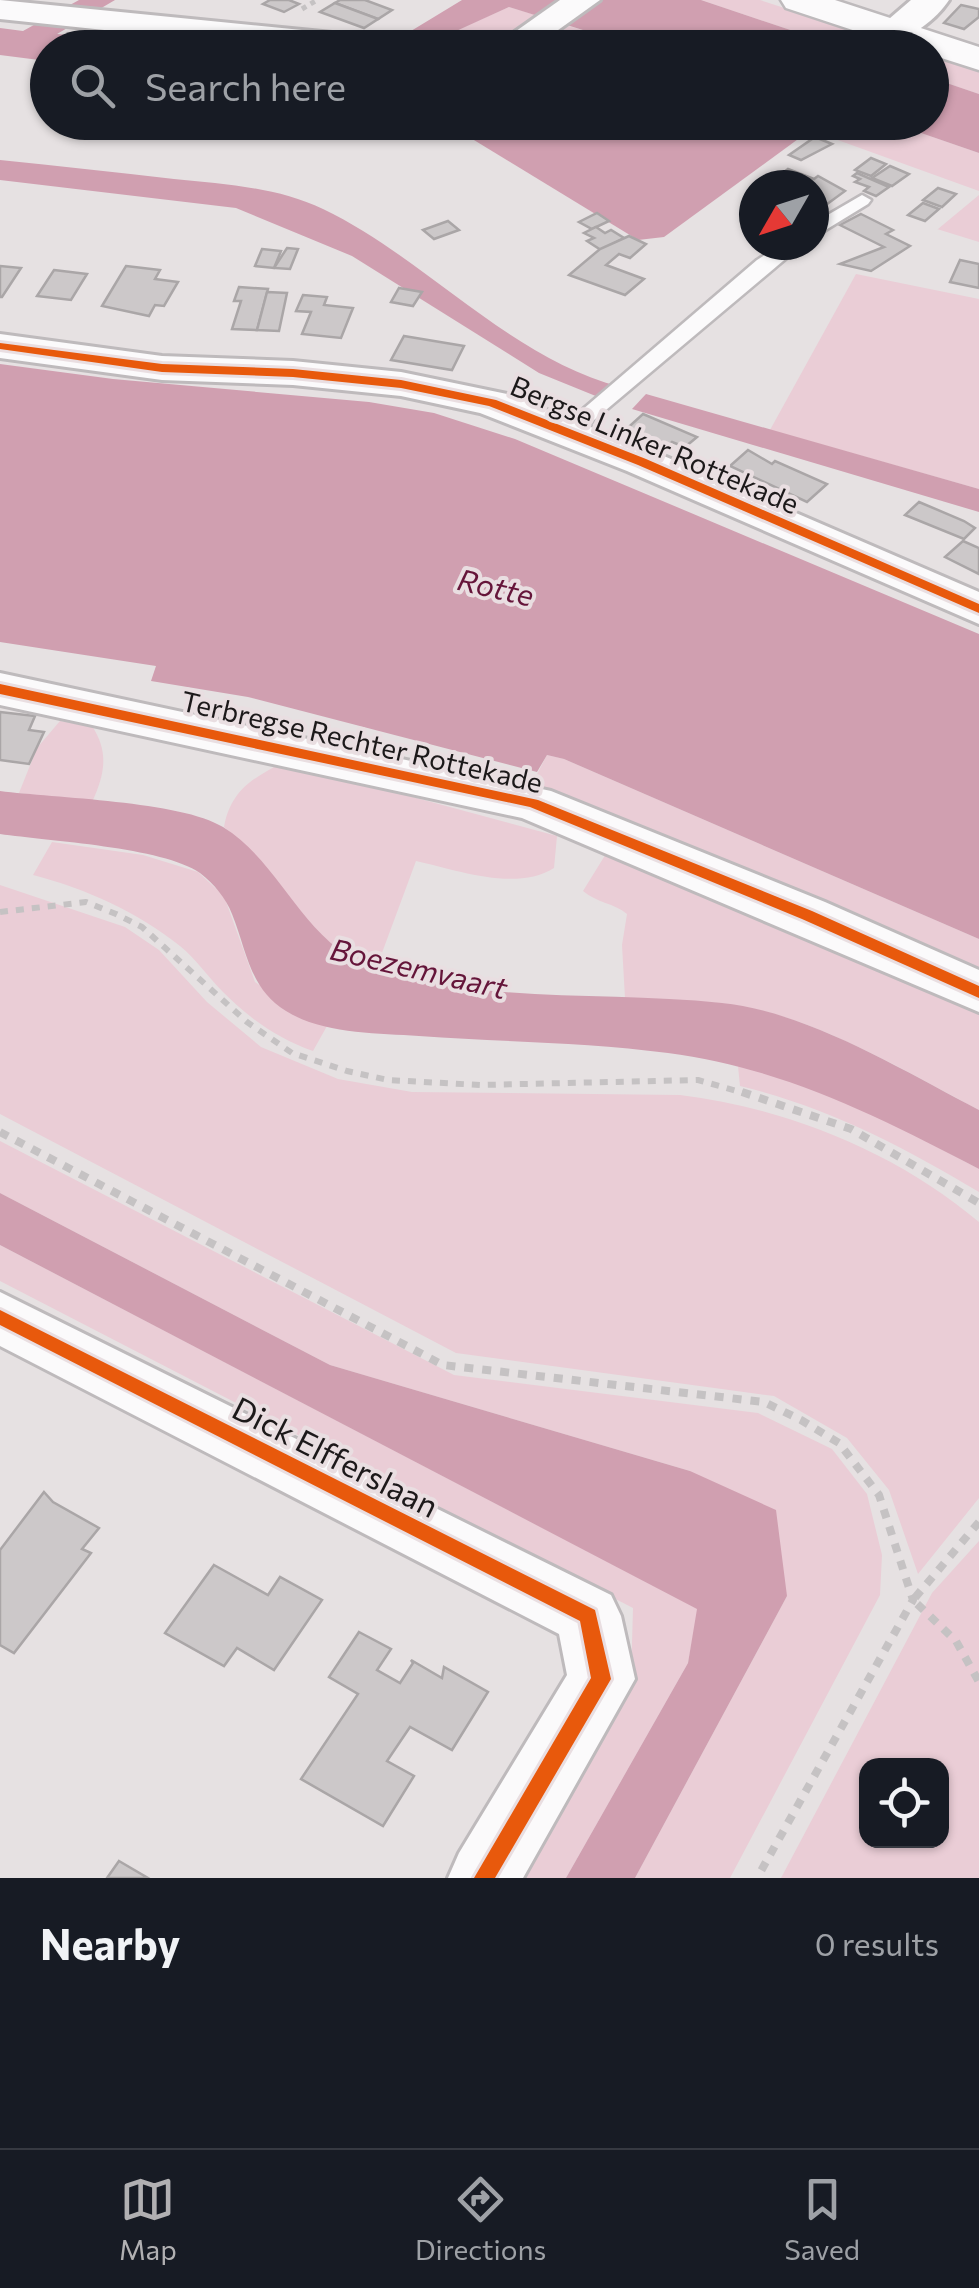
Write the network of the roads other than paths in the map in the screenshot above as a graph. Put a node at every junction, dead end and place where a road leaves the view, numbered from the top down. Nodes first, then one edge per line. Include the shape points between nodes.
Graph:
1 (583, 0) edge
2 (799, 0) edge
3 (932, 0) edge
4 (0, 8) edge
5 (210, 30) edge
6 (538, 30) edge
7 (889, 30) edge
8 (893, 30) edge
9 (949, 49) edge
10 (979, 59) edge
11 (862, 200) dead end
12 (829, 221) edge
13 (770, 260) edge
14 (0, 346) edge
15 (584, 419) junction
16 (979, 610) edge
17 (0, 689) edge
18 (979, 992) edge
19 (0, 1316) edge
20 (484, 1878) edge

1 - 6 street
2 - 7 street
3 - 8 street
4 - 5 street
9 - 10 street
11 - 12 lane
13 - 15 lane
14 - 15 street, Bergse Linker Rottekade via 162,368 400,384
15 - 16 street, Bergse Linker Rottekade
17 - 18 street, Terbregse Rechter Rottekade via 533,803
19 - 20 street, Dick Elfferslaan via 588,1616 601,1680

